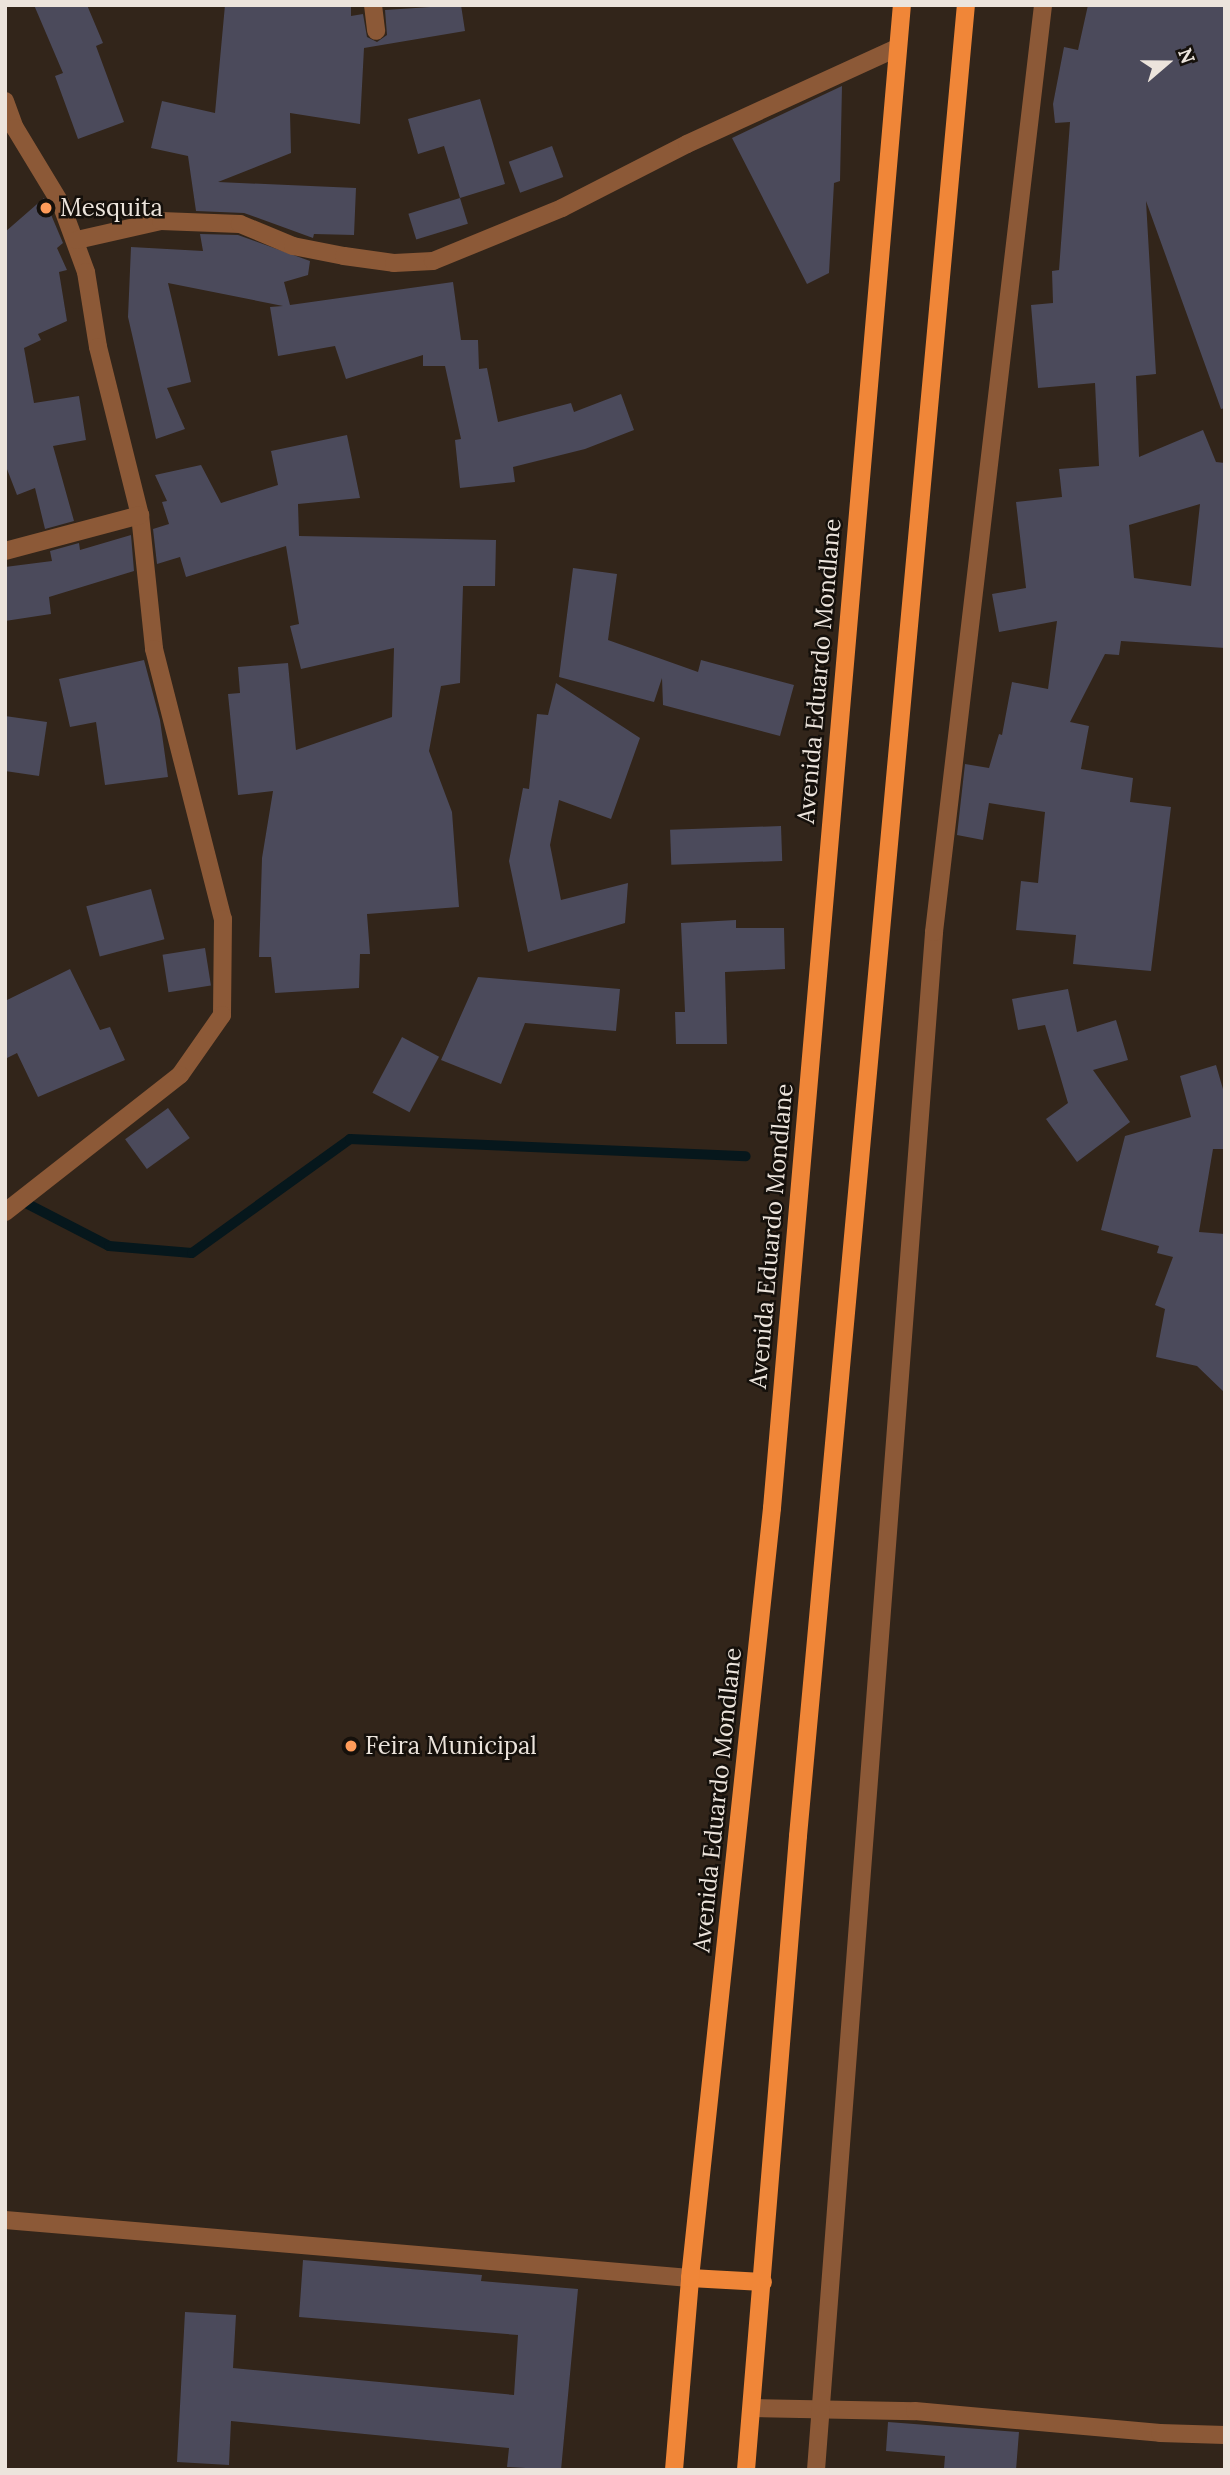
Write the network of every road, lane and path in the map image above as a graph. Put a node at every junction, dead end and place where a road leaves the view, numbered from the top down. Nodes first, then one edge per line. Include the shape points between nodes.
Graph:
1 (373, 5) edge
2 (902, 5) edge
3 (966, 5) edge
4 (1043, 5) edge
5 (376, 31) dead end
6 (897, 48) junction
7 (5, 101) edge
8 (77, 240) junction
9 (140, 516) junction
10 (5, 551) edge
11 (5, 1212) edge
12 (5, 2220) edge
13 (690, 2278) junction
14 (763, 2282) junction
15 (752, 2408) junction
16 (820, 2411) junction
17 (1225, 2435) edge
18 (674, 2470) edge
19 (746, 2470) edge
20 (816, 2470) edge

1 - 5 street
2 - 6 main road, Avenida Eduardo Mondlane
3 - 14 main road via 801,1808
4 - 16 street via 934,932
6 - 8 street via 687,144 562,208 433,261 394,263 344,256 293,246 240,224 161,221
6 - 13 main road, Avenida Eduardo Mondlane via 772,1508
7 - 8 street via 15,128
8 - 9 street
9 - 10 street
9 - 11 street via 154,649 223,919 222,1015 180,1075
12 - 13 street
13 - 14 main road
13 - 18 main road, Avenida Eduardo Mondlane
14 - 15 main road
15 - 16 street
15 - 19 main road
16 - 17 street via 915,2411
16 - 20 street

